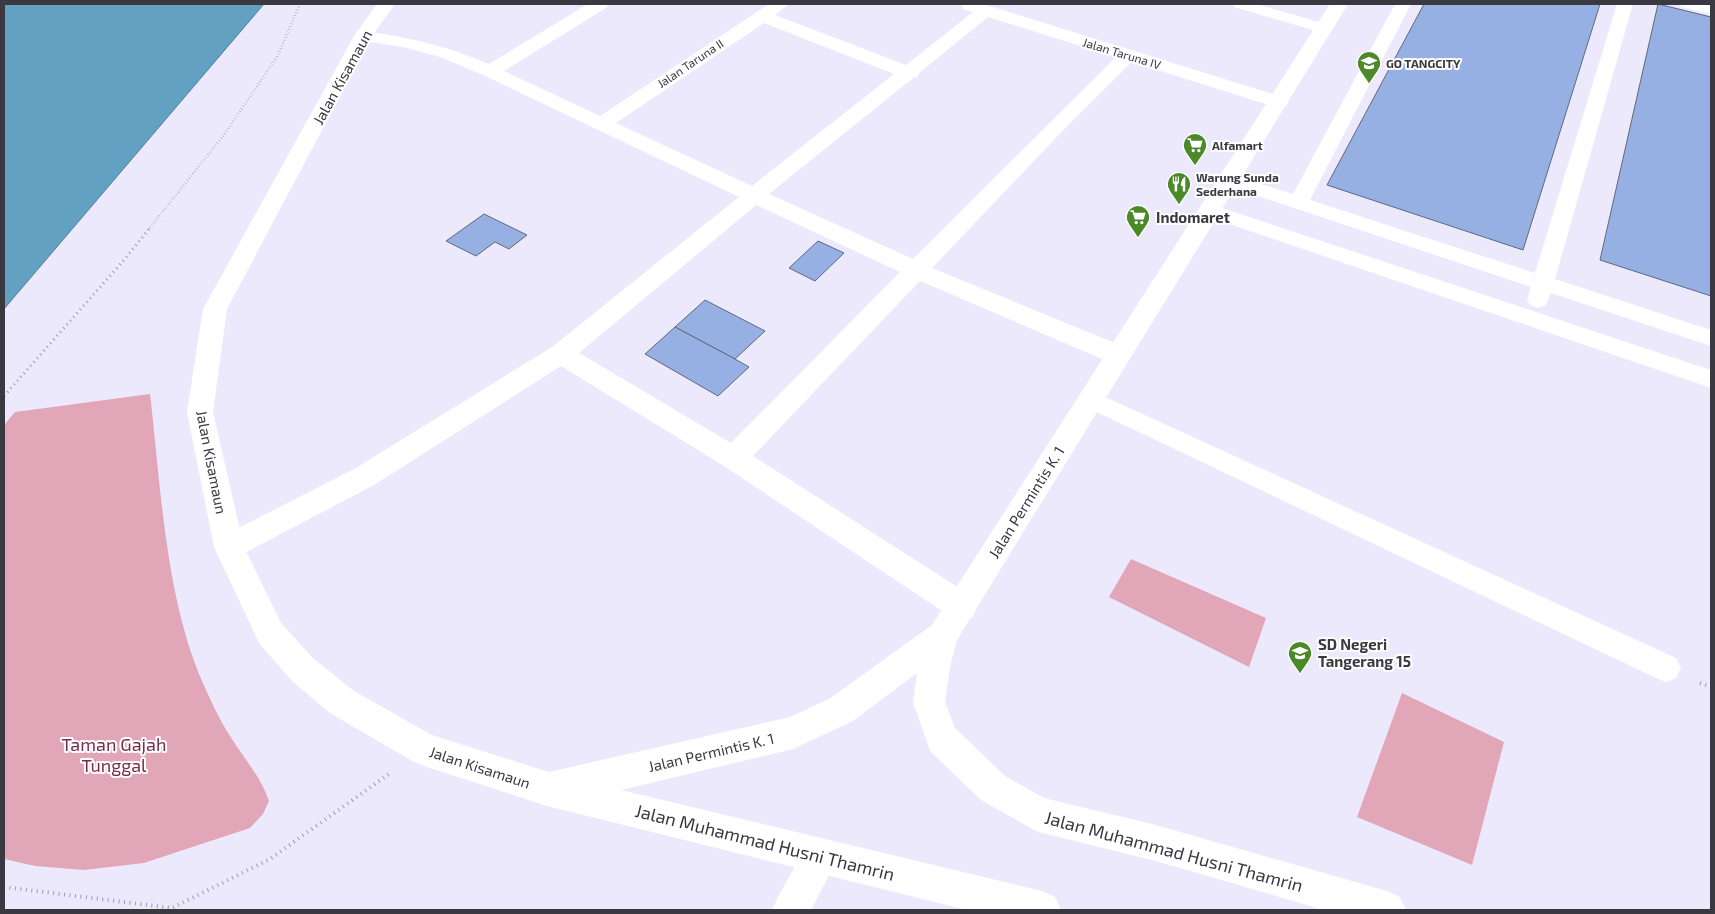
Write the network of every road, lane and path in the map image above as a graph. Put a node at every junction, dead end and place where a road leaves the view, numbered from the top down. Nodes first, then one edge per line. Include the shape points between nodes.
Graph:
1 (300, 4) edge
2 (386, 4) edge
3 (600, 4) edge
4 (780, 4) edge
5 (965, 4) edge
6 (1240, 4) edge
7 (1339, 4) edge
8 (1403, 4) edge
9 (1625, 4) edge
10 (1687, 4) edge
11 (1711, 9) edge
12 (986, 10) junction
13 (762, 16) junction
14 (1323, 28) junction
15 (363, 36) junction
16 (1128, 55) junction
17 (490, 71) junction
18 (910, 72) junction
19 (1279, 102) junction
20 (602, 123) junction
21 (1229, 180) junction
22 (753, 196) junction
23 (1299, 202) junction
24 (1210, 210) junction
25 (916, 270) junction
26 (1542, 284) junction
27 (1532, 320) junction
28 (1711, 338) edge
29 (562, 354) junction
30 (1118, 355) junction
31 (1711, 379) edge
32 (4, 396) edge
33 (1090, 399) junction
34 (734, 458) junction
35 (229, 547) junction
36 (962, 607) junction
37 (943, 635) junction
38 (1666, 668) dead end
39 (424, 749) junction
40 (547, 789) junction
41 (821, 856) junction
42 (4, 887) edge
43 (790, 910) edge
44 (1042, 910) edge
45 (1387, 910) edge

1 - 32 path via 277,57 223,136 124,260
2 - 15 street, Jalan Kisamaun
3 - 17 street
4 - 13 street, Jalan Taruna II
5 - 12 street, Jalan Taruna IV
6 - 14 lane
7 - 14 street, Jalan Permintis K. 1
8 - 23 lane
9 - 26 lane
10 - 11 lane
12 - 16 street, Jalan Taruna IV
12 - 18 street
13 - 18 street
13 - 20 street, Jalan Taruna II
14 - 19 street, Jalan Permintis K. 1
15 - 17 street via 447,53
15 - 35 street, Jalan Kisamaun via 215,309 200,412
16 - 19 street, Jalan Taruna IV
16 - 25 street
17 - 20 street
18 - 22 street
19 - 21 street, Jalan Permintis K. 1
20 - 22 street
21 - 23 lane
21 - 24 street, Jalan Permintis K. 1
22 - 25 street
22 - 29 street
23 - 26 lane
24 - 27 lane
24 - 30 street, Jalan Permintis K. 1
25 - 30 street
25 - 34 street
26 - 27 lane
26 - 28 lane
27 - 31 lane
29 - 34 street
29 - 35 street via 364,477
30 - 33 street, Jalan Permintis K. 1
33 - 36 street, Jalan Permintis K. 1
33 - 38 lane
34 - 36 street
35 - 39 street, Jalan Kisamaun via 270,633 303,670 342,702
36 - 37 street, Jalan Permintis K. 1
37 - 40 street, Jalan Permintis K. 1 via 841,710 793,733
37 - 45 street, Jalan Muhammad Husni Thamrin via 929,702 942,739 994,788 1038,814 1156,843
39 - 40 street, Jalan Kisamaun
39 - 42 path via 270,859 172,908
40 - 41 street, Jalan Muhammad Husni Thamrin
41 - 43 street
41 - 44 street, Jalan Muhammad Husni Thamrin

